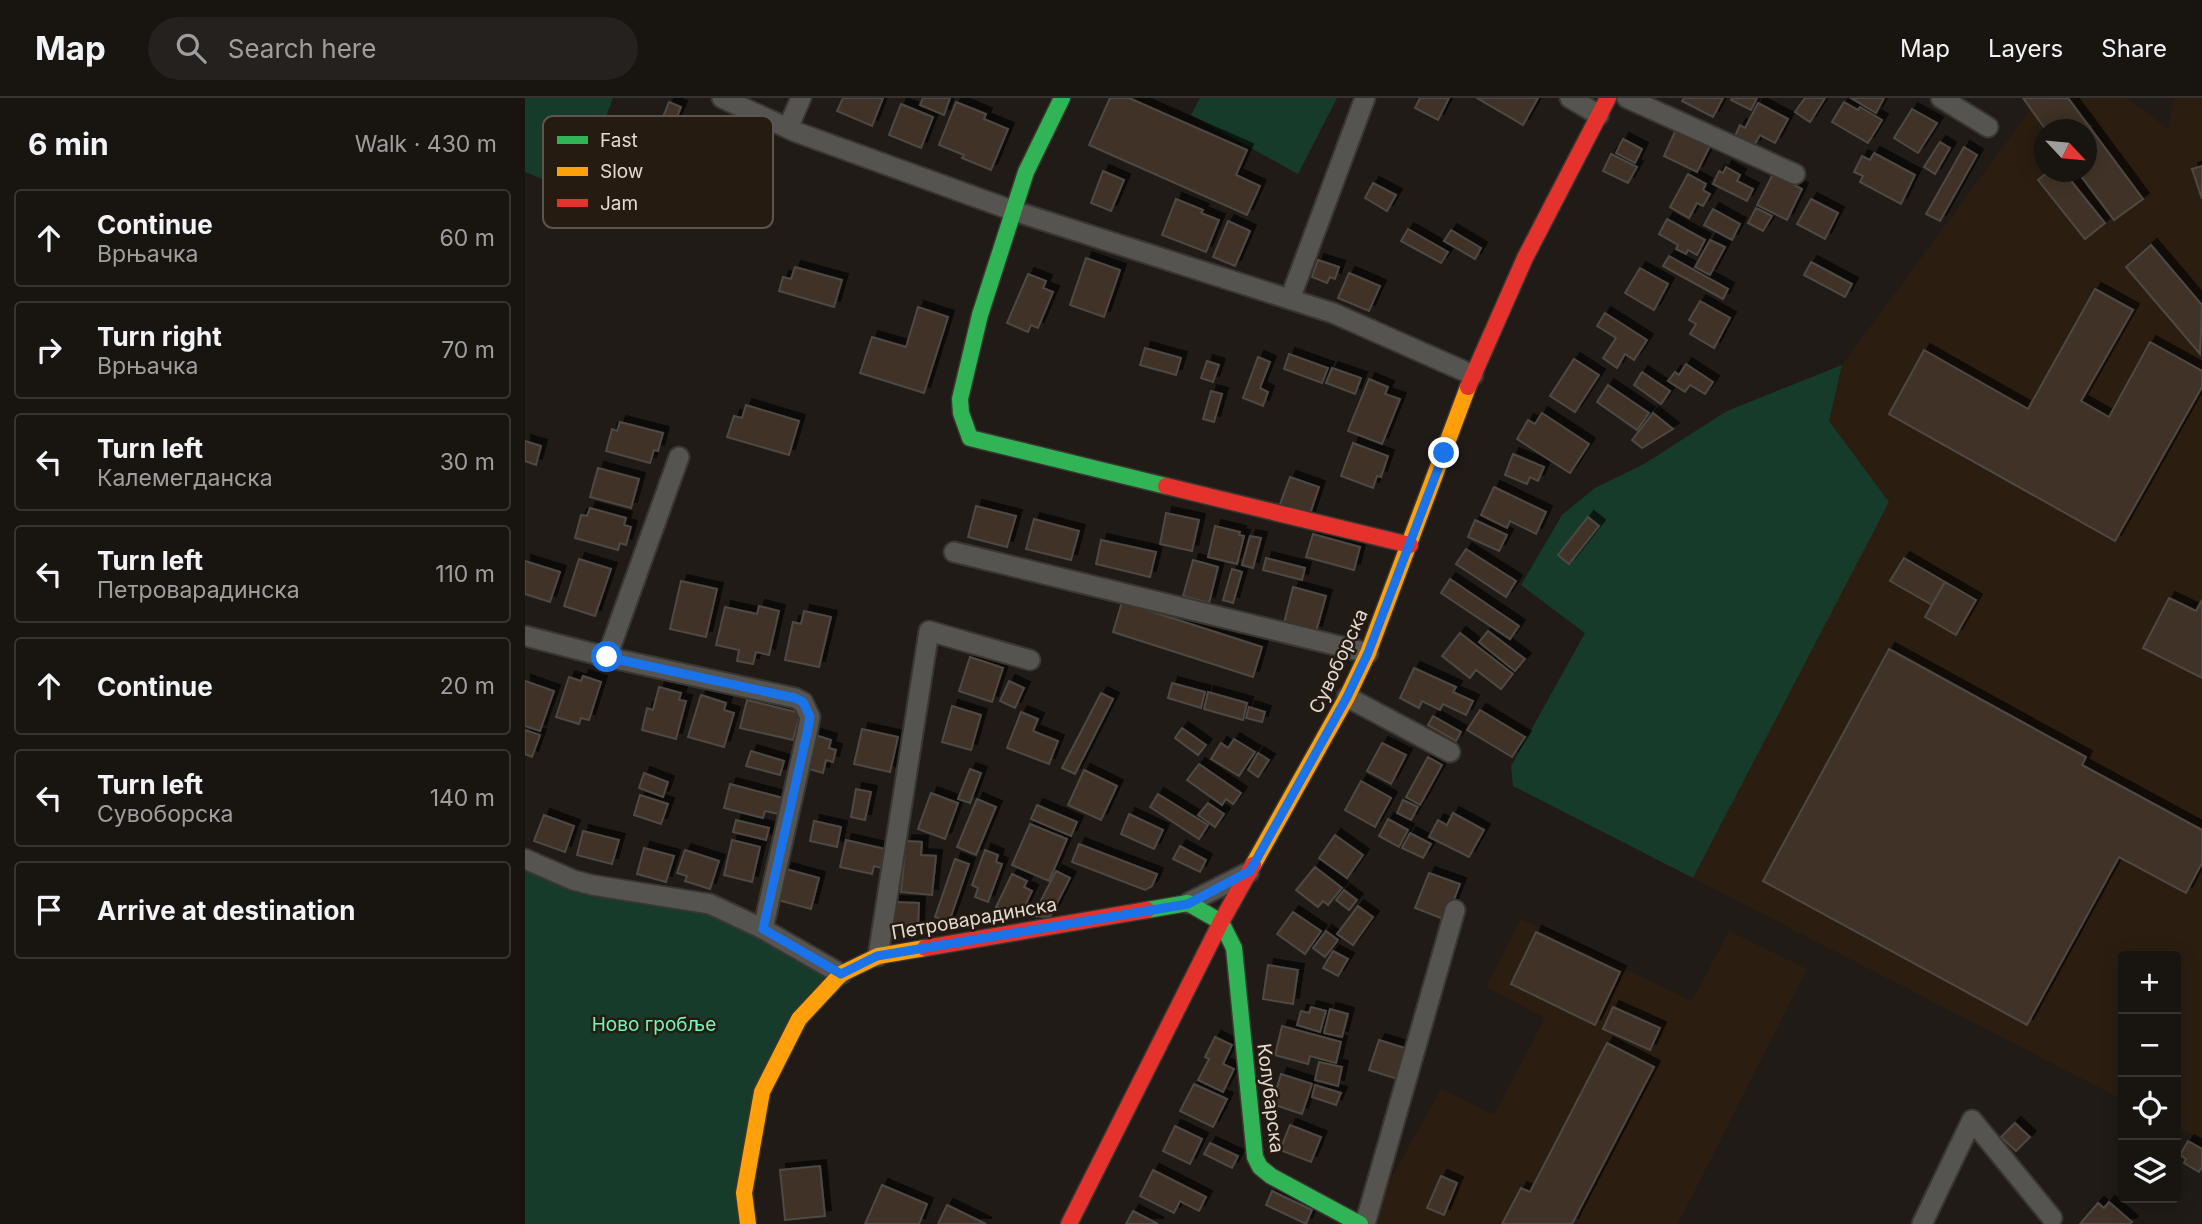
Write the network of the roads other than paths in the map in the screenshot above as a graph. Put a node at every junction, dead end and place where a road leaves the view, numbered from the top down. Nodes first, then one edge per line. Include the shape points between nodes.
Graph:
1 (722, 98) edge
2 (801, 98) edge
3 (1062, 98) edge
4 (1365, 98) edge
5 (1570, 98) edge
6 (1627, 98) edge
7 (1941, 98) edge
8 (1603, 106) edge
9 (762, 116) edge
10 (773, 121) edge
11 (1988, 127) dead end
12 (788, 128) junction
13 (1795, 174) dead end
14 (1014, 211) junction
15 (1290, 299) junction
16 (1472, 375) junction
17 (679, 457) dead end
18 (1410, 545) junction
19 (954, 552) dead end
20 (525, 636) edge
21 (1368, 653) junction
22 (607, 657) junction
23 (1030, 660) dead end
24 (1347, 697) junction
25 (1450, 752) dead end
26 (525, 859) edge
27 (1250, 871) junction
28 (1188, 904) junction
29 (1455, 910) dead end
30 (1221, 922) junction
31 (763, 929) junction
32 (877, 956) junction
33 (841, 974) junction
34 (2052, 1218) dead end
35 (748, 1224) edge
36 (1069, 1224) edge
37 (1362, 1224) edge
38 (1922, 1224) edge

1 - 9 street
2 - 12 street
3 - 14 street via 1026,172
4 - 15 street
5 - 8 street
6 - 13 street
7 - 11 street
8 - 16 street, Сувоборска via 1525,258
10 - 12 street
12 - 14 street
14 - 15 street
14 - 18 street via 980,315 960,399 970,438
15 - 16 street via 1333,313
16 - 18 street, Сувоборска
17 - 22 street
18 - 21 street, Сувоборска
19 - 21 street
20 - 22 street
21 - 24 street, Сувоборска
22 - 31 street via 795,698 808,708 807,733
23 - 32 street via 929,631
24 - 25 street
24 - 27 street, Сувоборска
26 - 31 street via 592,886 710,904
27 - 28 street
27 - 30 street, Сувоборска
28 - 30 street
28 - 32 street, Петроварадинска
29 - 37 street
30 - 36 street, Сувоборска
30 - 37 street, Колубарска via 1234,948 1255,1157 1271,1176
31 - 33 street
32 - 33 street, Петроварадинска
33 - 35 street, Петроварадинска via 799,1019 762,1092 744,1193
34 - 38 street via 1972,1120

